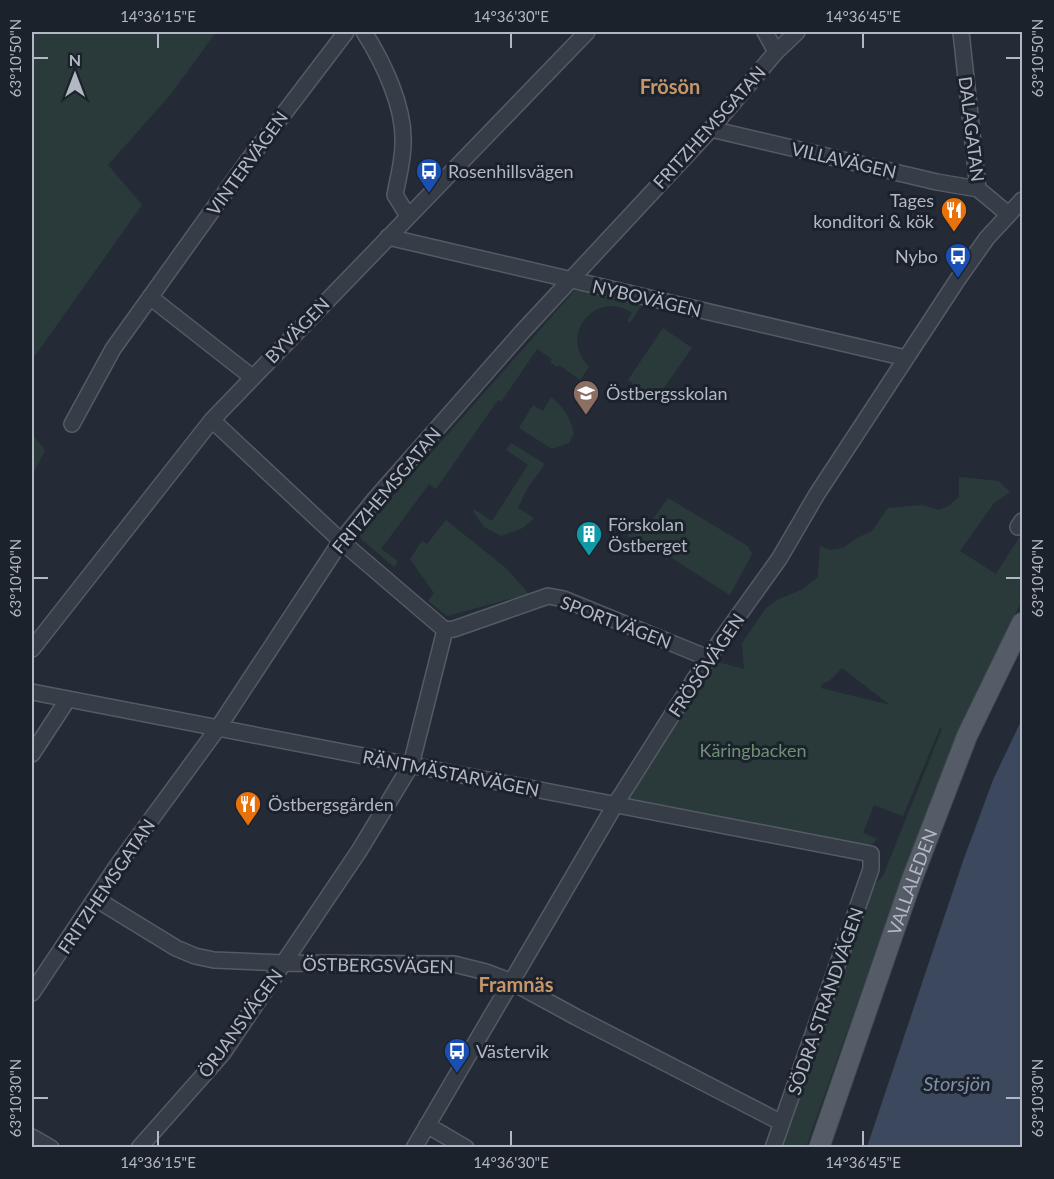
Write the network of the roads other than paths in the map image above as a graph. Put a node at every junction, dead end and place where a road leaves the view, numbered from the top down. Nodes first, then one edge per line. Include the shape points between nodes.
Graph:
1 (346, 32) edge
2 (364, 32) edge
3 (587, 32) edge
4 (765, 32) edge
5 (797, 32) edge
6 (961, 32) edge
7 (776, 52) junction
8 (711, 129) junction
9 (978, 189) junction
10 (1023, 200) edge
11 (1008, 214) junction
12 (408, 216) junction
13 (388, 237) junction
14 (571, 280) junction
15 (150, 297) junction
16 (906, 358) junction
17 (252, 377) junction
18 (212, 420) junction
19 (72, 424) dead end
20 (341, 541) junction
21 (1023, 623) edge
22 (445, 630) junction
23 (32, 650) edge
24 (708, 658) junction
25 (32, 692) edge
26 (68, 699) junction
27 (218, 728) junction
28 (32, 754) edge
29 (411, 765) junction
30 (615, 805) junction
31 (871, 854) joint
32 (96, 899) junction
33 (284, 963) junction
34 (510, 981) junction
35 (32, 993) edge
36 (782, 1123) junction
37 (427, 1125) junction
38 (32, 1137) edge
39 (51, 1148) edge
40 (139, 1148) edge
41 (414, 1148) edge
42 (466, 1148) edge
43 (773, 1148) edge
44 (819, 1148) edge

1 - 15 street, VINTERVÄGEN
2 - 12 street via 379,54 403,126 395,195
3 - 12 street, BYVÄGEN
4 - 7 street
5 - 7 street, FRITZHEMSGATAN
6 - 9 street, DALAGATAN
7 - 8 street, FRITZHEMSGATAN
8 - 9 street, VILLAVÄGEN
8 - 14 street, FRITZHEMSGATAN
9 - 11 street, DALAGATAN
10 - 11 street, FRÖSÖVÄGEN
11 - 16 street, FRÖSÖVÄGEN via 970,261
12 - 13 street, BYVÄGEN
13 - 14 street, NYBOVÄGEN
13 - 17 street, BYVÄGEN
14 - 16 street, NYBOVÄGEN
14 - 20 street, FRITZHEMSGATAN
15 - 17 street
15 - 19 street, VINTERVÄGEN via 113,349
16 - 24 street, FRÖSÖVÄGEN via 779,559
17 - 18 street, BYVÄGEN
18 - 20 street
18 - 23 street, BYVÄGEN
20 - 22 street
20 - 27 street, FRITZHEMSGATAN
21 - 44 main road, VALLALEDEN via 967,736 912,879
22 - 24 street, SPORTVÄGEN via 548,596
22 - 29 street, ÖRJANSVÄGEN
24 - 30 street, FRÖSÖVÄGEN
25 - 26 street, RÄNTMÄSTARVÄGEN
26 - 27 street, RÄNTMÄSTARVÄGEN
26 - 28 street
27 - 29 street, RÄNTMÄSTARVÄGEN
27 - 32 street, FRITZHEMSGATAN
29 - 30 street, RÄNTMÄSTARVÄGEN
29 - 33 street, ÖRJANSVÄGEN
30 - 31 street, RÄNTMÄSTARVÄGEN
30 - 34 street, FRÖSÖVÄGEN
31 - 36 street, SÖDRA STRANDVÄGEN via 871,870
32 - 33 street, ÖSTBERGSVÄGEN via 195,956
32 - 35 street, FRITZHEMSGATAN
33 - 34 street, ÖSTBERGSVÄGEN via 454,964
33 - 40 street, ÖRJANSVÄGEN via 223,1053
34 - 36 street, ÖSTBERGSVÄGEN
34 - 37 street, FRÖSÖVÄGEN
36 - 43 street, SÖDRA STRANDVÄGEN
37 - 41 street, FRÖSÖVÄGEN
37 - 42 street
38 - 39 street

